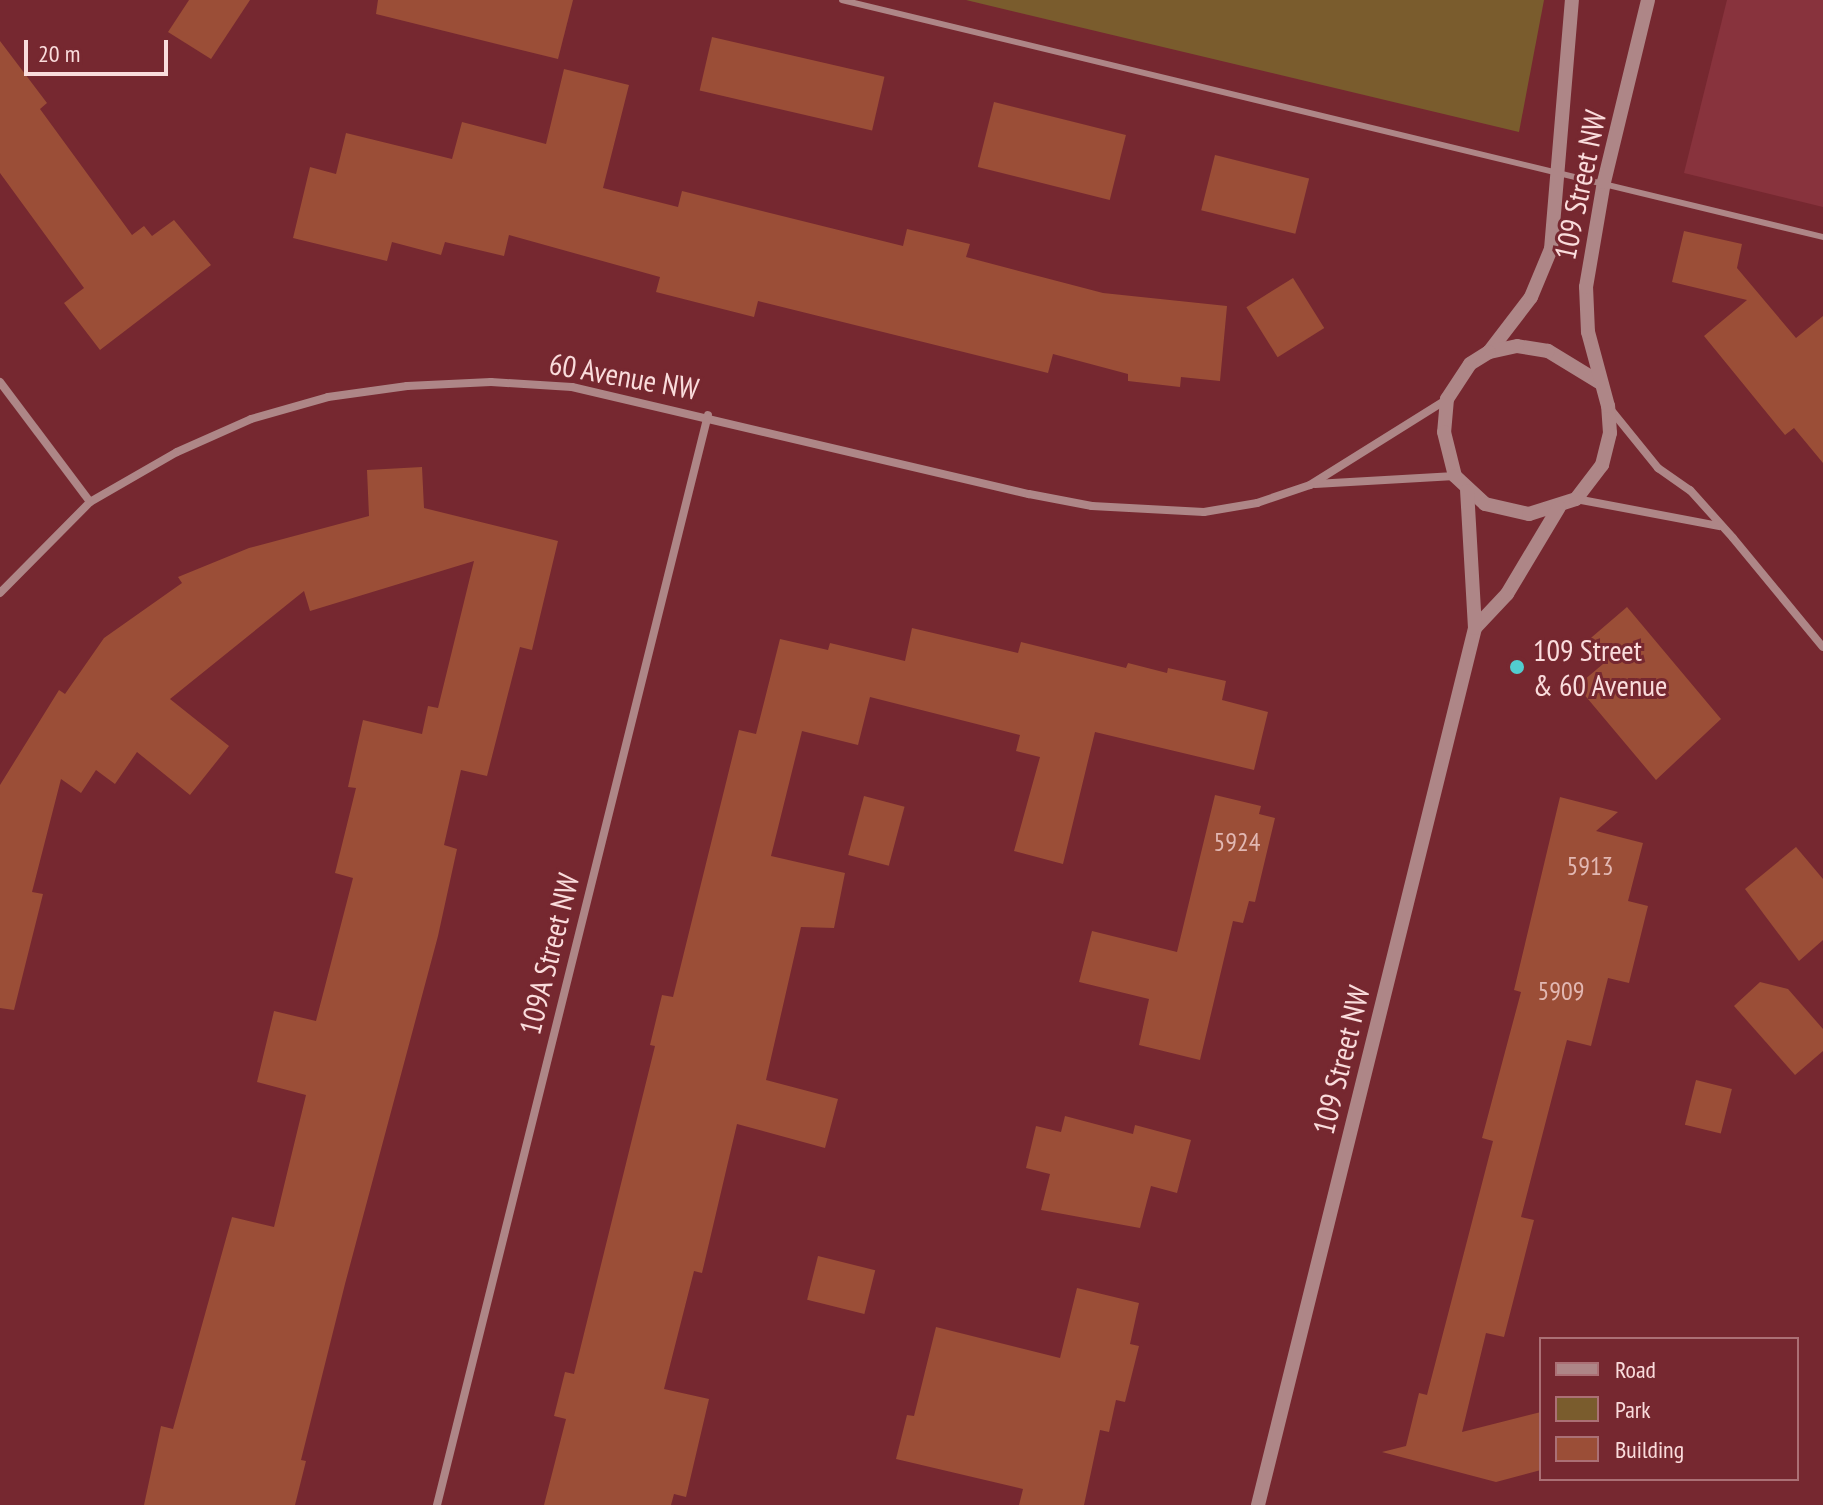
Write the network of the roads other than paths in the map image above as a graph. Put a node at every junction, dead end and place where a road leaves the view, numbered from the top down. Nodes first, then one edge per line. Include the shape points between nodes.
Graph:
1 (842, 0) edge
2 (1572, 0) edge
3 (1648, 0) edge
4 (1556, 170) junction
5 (1604, 182) junction
6 (1823, 237) edge
7 (1489, 352) junction
8 (0, 382) edge
9 (1599, 382) junction
10 (1447, 399) junction
11 (1608, 406) junction
12 (708, 415) junction
13 (1455, 476) junction
14 (1310, 485) junction
15 (1467, 491) junction
16 (1576, 499) junction
17 (90, 502) junction
18 (1559, 507) junction
19 (1720, 526) junction
20 (0, 593) edge
21 (1475, 628) junction
22 (1823, 647) edge
23 (437, 1505) edge
24 (1258, 1505) edge

1 - 4 lane
2 - 4 street, 109 Street NW
3 - 5 street, 109 Street NW
4 - 5 lane
4 - 7 street, 109 Street NW via 1551,249 1531,297
5 - 6 lane
5 - 9 street, 109 Street NW via 1585,313
7 - 9 street via 1517,346 1548,351
7 - 10 street via 1470,364
8 - 17 street
9 - 11 street
10 - 13 street via 1444,432
10 - 14 street, 60 Avenue NW
11 - 16 street via 1610,433 1602,465
11 - 19 street via 1658,468 1690,490
12 - 14 street, 60 Avenue NW via 1092,506 1204,512 1257,503
12 - 17 street, 60 Avenue NW via 572,387 491,382 328,397 251,419
12 - 23 street, 109A Street NW
13 - 14 street, 60 Avenue NW
13 - 15 street
15 - 18 street via 1507,512
15 - 21 street, 109 Street NW
16 - 18 street
16 - 19 street
17 - 20 street, 60 Avenue NW
18 - 21 street, 109 Street NW via 1507,594
19 - 22 street
21 - 24 street, 109 Street NW

